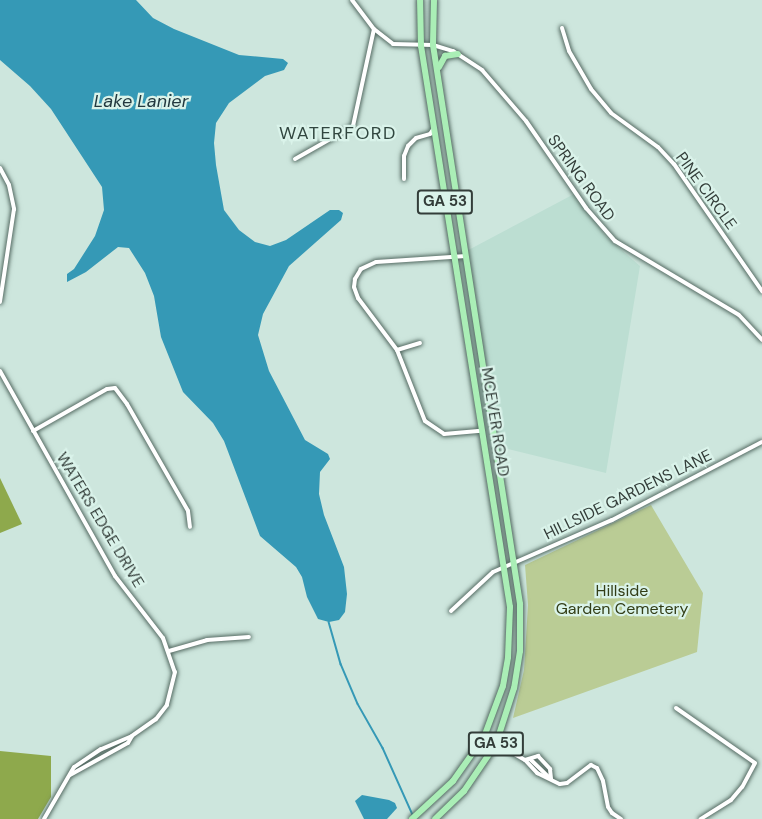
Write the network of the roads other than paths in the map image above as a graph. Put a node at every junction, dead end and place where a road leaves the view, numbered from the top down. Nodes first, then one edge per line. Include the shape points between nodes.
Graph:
1 (352, 0) edge
2 (420, 0) edge
3 (434, 0) edge
4 (562, 28) dead end
5 (374, 29) junction
6 (433, 45) junction
7 (421, 46) junction
8 (458, 54) junction
9 (443, 112) junction
10 (434, 128) junction
11 (295, 159) dead end
12 (0, 168) edge
13 (404, 179) dead end
14 (467, 256) junction
15 (453, 258) junction
16 (762, 291) edge
17 (0, 302) edge
18 (762, 340) edge
19 (420, 343) dead end
20 (398, 350) junction
21 (0, 371) edge
22 (33, 432) junction
23 (482, 432) junction
24 (762, 442) edge
25 (190, 527) dead end
26 (513, 562) junction
27 (504, 567) junction
28 (451, 611) dead end
29 (249, 637) dead end
30 (169, 651) junction
31 (676, 708) dead end
32 (132, 736) junction
33 (484, 737) junction
34 (496, 744) junction
35 (527, 759) junction
36 (755, 763) junction
37 (762, 765) edge
38 (70, 775) junction
39 (551, 779) junction
40 (44, 819) edge
41 (412, 819) edge
42 (435, 819) edge
43 (621, 819) edge
44 (701, 819) edge

1 - 5 street
2 - 7 main road, MCEVER ROAD / GA 53
3 - 6 main road, MCEVER ROAD / GA 53
4 - 16 street, PINE CIRCLE via 569,51 591,89 611,112 674,164
5 - 7 street, SPRING ROAD via 393,44
5 - 11 street via 353,126
6 - 7 street, SPRING ROAD
6 - 8 street, SPRING ROAD
6 - 9 main road, MCEVER ROAD / GA 53
7 - 10 main road, MCEVER ROAD / GA 53
8 - 9 main road via 445,56 440,62
8 - 18 street, SPRING ROAD via 482,70 504,93 615,241 740,315
9 - 14 main road, MCEVER ROAD / GA 53
10 - 13 street via 408,146
10 - 15 main road, MCEVER ROAD / GA 53
12 - 17 street via 9,185 14,209
14 - 15 street
14 - 26 main road, MCEVER ROAD / GA 53
15 - 20 street via 376,262 357,273 354,287 358,298
15 - 23 main road, MCEVER ROAD / GA 53
19 - 20 street
20 - 23 street via 425,421 444,434
21 - 22 street, WATERS EDGE DRIVE
22 - 25 street via 115,388 188,511
22 - 30 street, WATERS EDGE DRIVE via 115,576
23 - 27 main road, MCEVER ROAD / GA 53
24 - 26 street, HILLSIDE GARDENS LANE via 612,520
26 - 27 street, HILLSIDE GARDENS LANE
26 - 34 main road, MCEVER ROAD / GA 53 via 520,604 520,651 514,688
27 - 28 street, HILLSIDE GARDENS LANE via 493,572
27 - 33 main road, MCEVER ROAD / GA 53 via 510,607 508,657 498,703
29 - 30 street via 207,640
30 - 32 street, WATERS EDGE DRIVE via 174,679 167,705 156,719
31 - 36 street
32 - 38 street, WATERS EDGE DRIVE via 128,743
32 - 38 street, WATERS EDGE DRIVE via 101,750 74,767
33 - 34 street
33 - 41 main road, MCEVER ROAD / GA 53 via 453,782
34 - 35 street
34 - 42 main road, MCEVER ROAD / GA 53 via 464,791
35 - 39 street
35 - 39 street via 538,756 550,769
36 - 37 street
36 - 44 street via 731,800
38 - 40 street, WATERS EDGE DRIVE
39 - 43 street via 567,783 591,765 601,773 608,807

